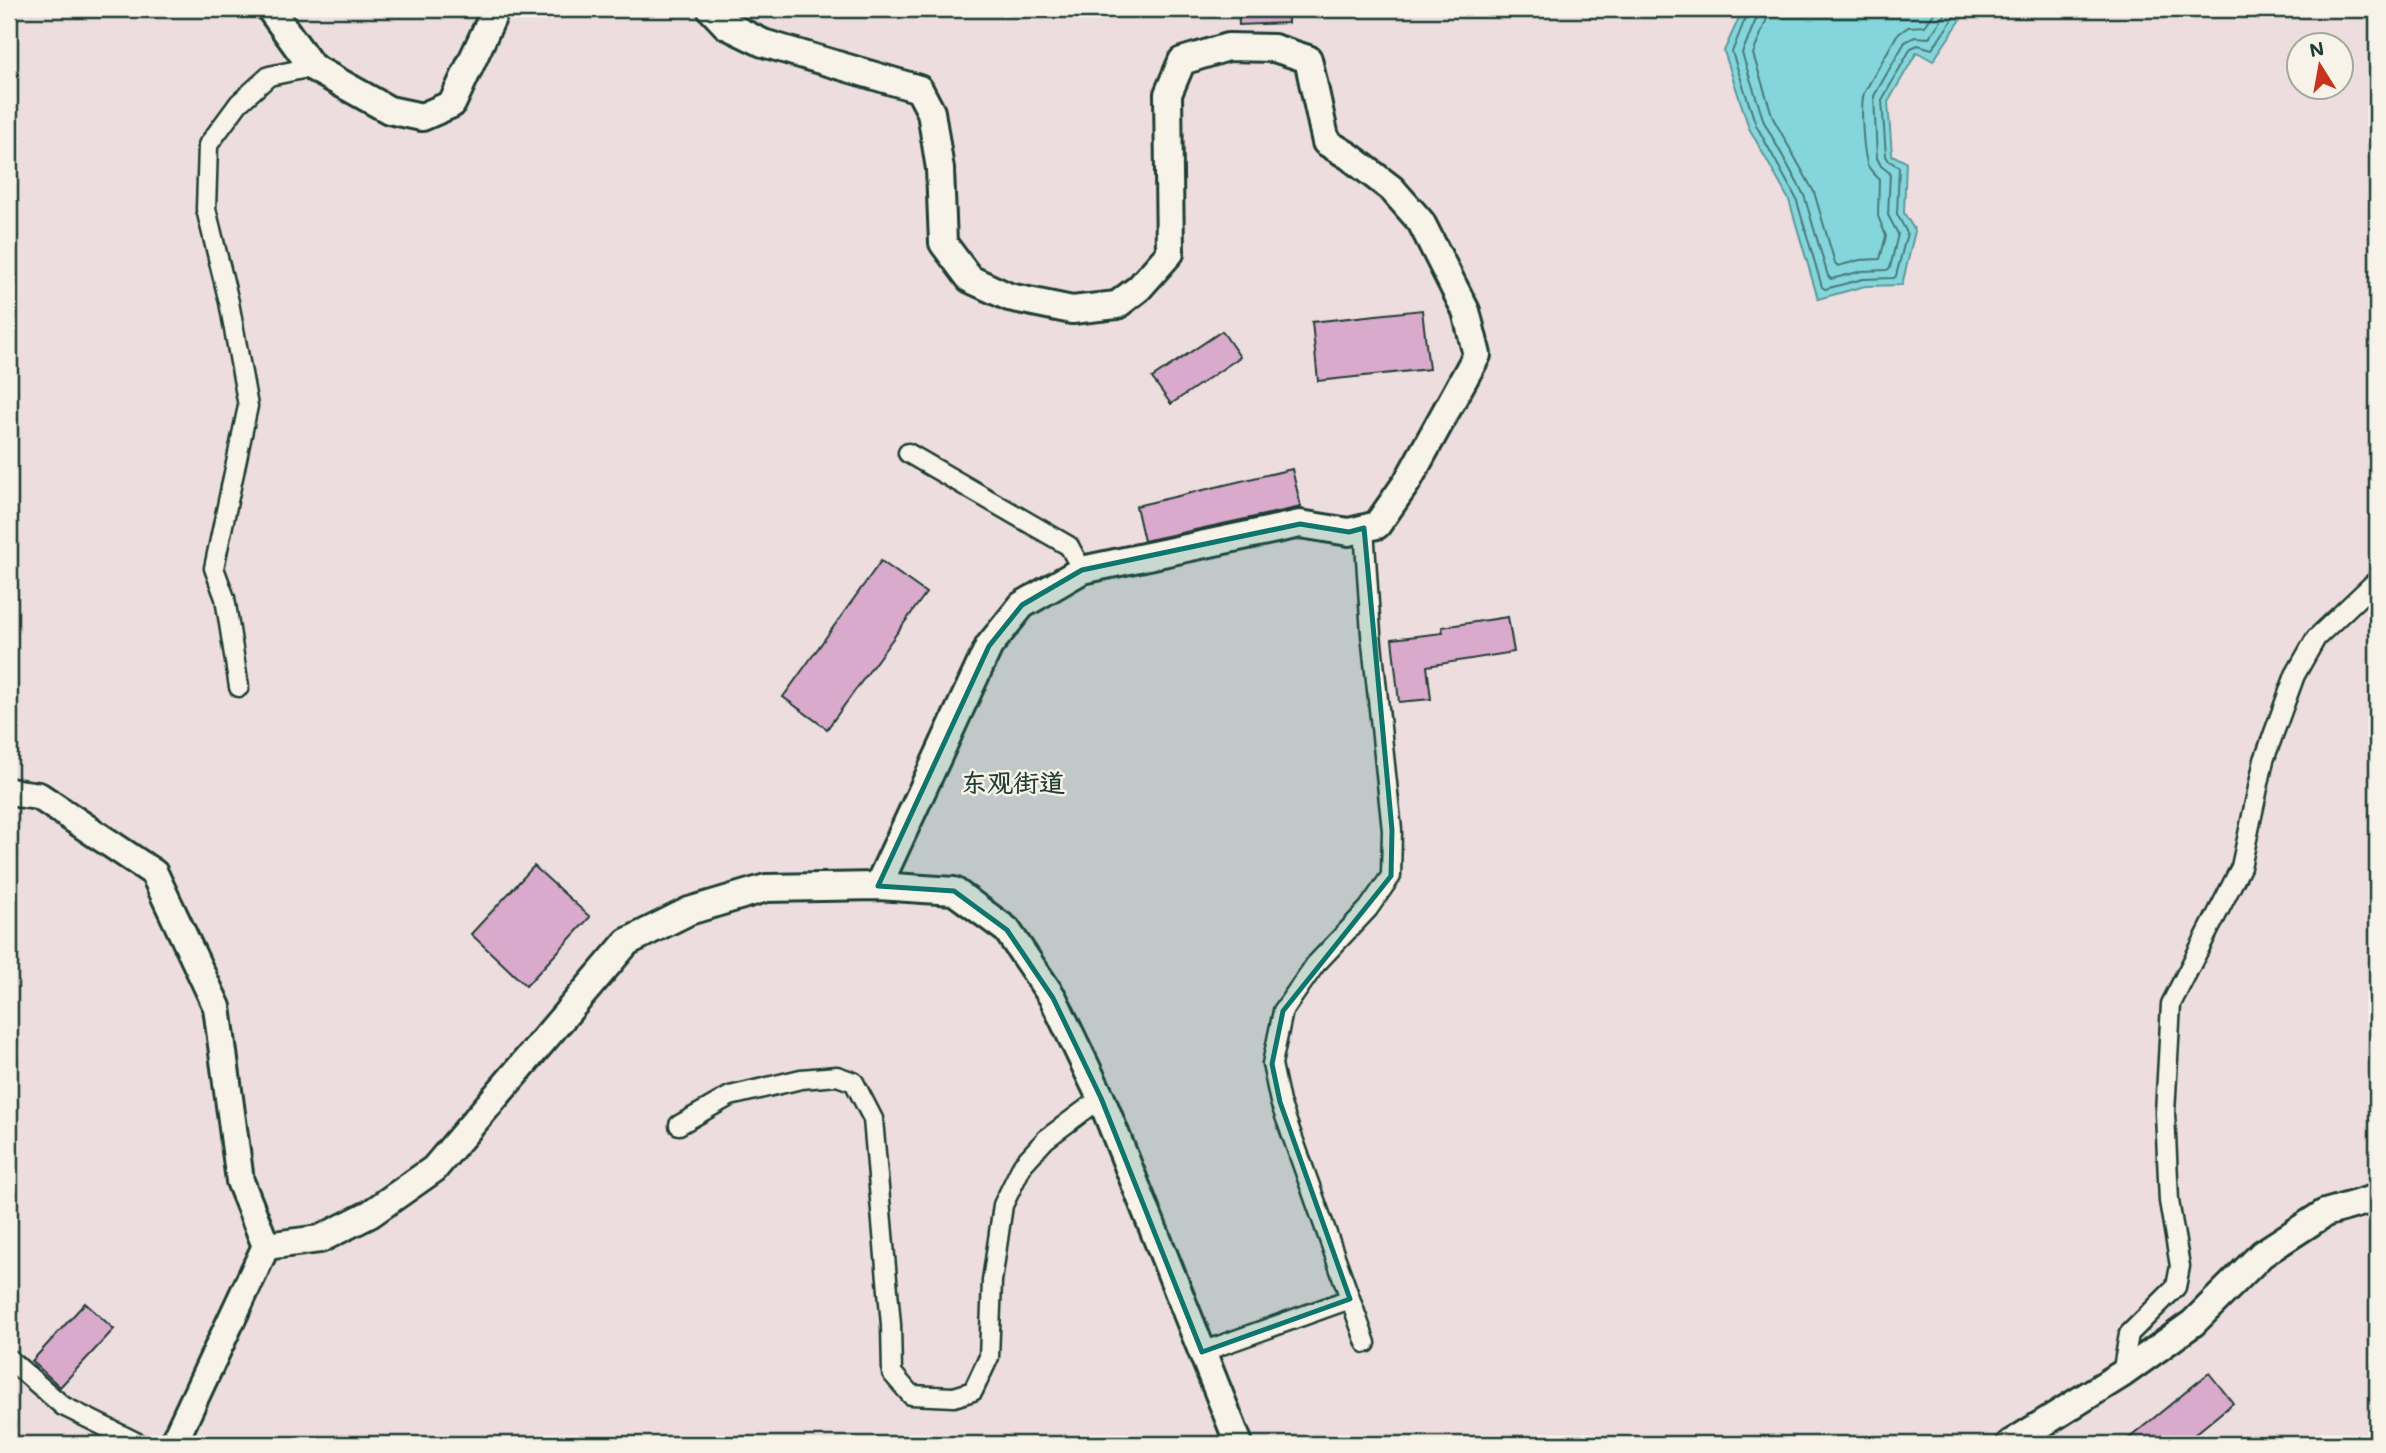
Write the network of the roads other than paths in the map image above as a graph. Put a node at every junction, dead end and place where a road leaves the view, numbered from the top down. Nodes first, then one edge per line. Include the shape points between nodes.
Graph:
1 (270, 9) edge
2 (496, 9) edge
3 (711, 9) edge
4 (312, 66) junction
5 (908, 453) dead end
6 (1364, 528) junction
7 (1082, 570) junction
8 (2377, 580) edge
9 (239, 687) dead end
10 (9, 792) edge
11 (878, 886) junction
12 (1101, 1098) junction
13 (679, 1125) dead end
14 (2377, 1198) edge
15 (266, 1246) junction
16 (1350, 1299) junction
17 (1366, 1343) dead end
18 (1202, 1352) junction
19 (9, 1359) edge
20 (2122, 1374) junction
21 (140, 1444) edge
22 (173, 1444) edge
23 (1239, 1444) edge
24 (2010, 1444) edge

1 - 4 street
2 - 4 street via 452,104 422,117 389,110
3 - 6 street via 726,25 763,43 919,89 931,112 940,169 943,243 970,279 1009,297 1072,310 1117,305 1170,253 1168,94 1182,61 1228,47 1274,48 1308,59 1326,142 1392,189 1421,222 1466,311 1477,355 1407,482 1377,525
4 - 9 street via 269,76 239,103 208,145 206,209 229,302 247,406 214,568 226,598
5 - 7 street via 1069,546
6 - 7 street via 1349,532 1300,524
6 - 16 street via 1392,830 1391,876 1368,909 1315,965 1283,1011 1272,1064 1280,1102
7 - 11 street via 1022,605 989,646
8 - 20 street via 2316,638 2295,676 2264,760 2241,867 2171,1004 2165,1113 2169,1201 2180,1266 2176,1287 2129,1334
10 - 15 street via 39,796 154,873 217,1007 240,1181
11 - 12 street via 954,891 1006,930 1054,998
11 - 15 street via 766,888 689,911 627,942 434,1169 370,1213 320,1239
12 - 13 street via 1046,1139 1023,1164 1003,1205 997,1232 989,1356 973,1391 954,1397 911,1395 892,1373 873,1119 854,1082 837,1076 801,1079 730,1096
12 - 18 street
14 - 20 street via 2325,1213 2262,1254 2193,1323
15 - 22 street
16 - 17 street
16 - 18 street
18 - 23 street
19 - 21 street via 63,1406
20 - 24 street

